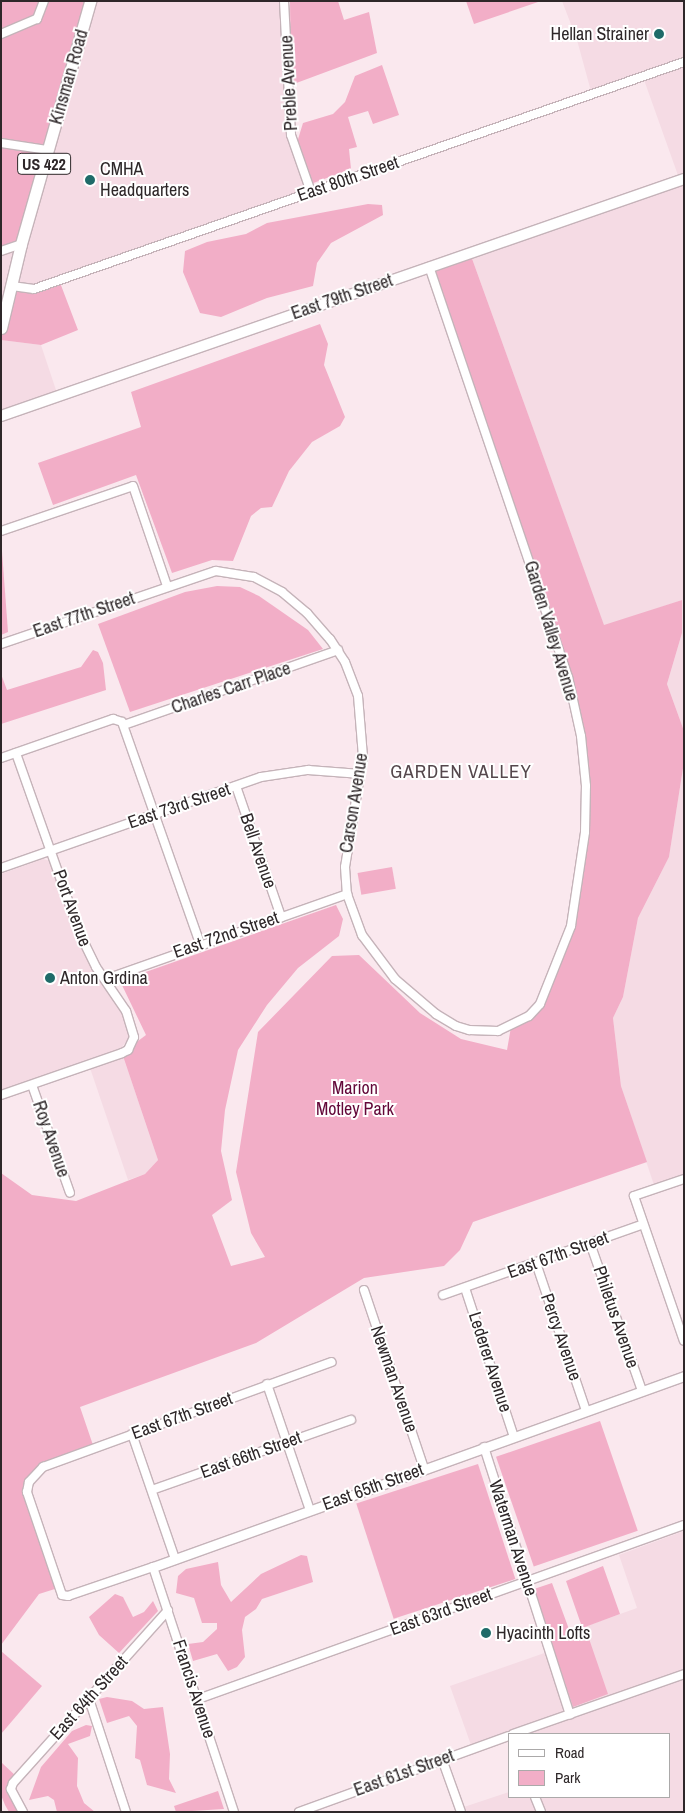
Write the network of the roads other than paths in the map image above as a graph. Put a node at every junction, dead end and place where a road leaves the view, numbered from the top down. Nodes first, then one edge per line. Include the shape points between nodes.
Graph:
1 (44, 1) edge
2 (90, 1) edge
3 (284, 1) edge
4 (1, 34) edge
5 (684, 62) edge
6 (1, 142) edge
7 (48, 150) junction
8 (684, 179) edge
9 (311, 192) junction
10 (21, 244) junction
11 (1, 251) edge
12 (428, 267) junction
13 (12, 286) junction
14 (1, 328) edge
15 (1, 416) edge
16 (1, 531) edge
17 (168, 586) junction
18 (1, 644) edge
19 (338, 650) junction
20 (124, 725) junction
21 (16, 752) junction
22 (1, 758) edge
23 (362, 774) junction
24 (236, 786) junction
25 (155, 815) junction
26 (51, 851) junction
27 (1, 868) edge
28 (347, 894) junction
29 (281, 917) junction
30 (200, 944) junction
31 (106, 979) junction
32 (540, 1004) joint
33 (32, 1084) junction
34 (1, 1095) edge
35 (684, 1179) edge
36 (70, 1193) dead end
37 (644, 1224) junction
38 (590, 1243) junction
39 (536, 1263) junction
40 (465, 1288) junction
41 (364, 1290) dead end
42 (443, 1295) dead end
43 (684, 1341) edge
44 (332, 1362) dead end
45 (684, 1376) edge
46 (267, 1384) junction
47 (642, 1392) junction
48 (586, 1411) junction
49 (351, 1420) dead end
50 (132, 1434) junction
51 (514, 1437) junction
52 (287, 1442) junction
53 (484, 1447) junction
54 (424, 1468) junction
55 (152, 1490) junction
56 (310, 1510) junction
57 (684, 1525) edge
58 (175, 1559) junction
59 (153, 1567) junction
60 (526, 1581) junction
61 (62, 1595) joint
62 (168, 1610) junction
63 (684, 1674) edge
64 (89, 1699) junction
65 (198, 1699) junction
66 (570, 1715) junction
67 (517, 1733) edge
68 (508, 1736) edge
69 (442, 1759) junction
70 (535, 1798) edge
71 (23, 1812) edge
72 (126, 1812) edge
73 (234, 1812) edge
74 (299, 1812) edge
75 (461, 1812) edge
76 (541, 1812) edge

1 - 4 street via 37,19
2 - 7 main road, Kinsman Road / US 422
3 - 9 street, Preble Avenue via 291,135
5 - 9 street, East 80th Street
6 - 7 street
7 - 10 main road, Kinsman Road / US 422
8 - 12 main road, East 79th Street
9 - 13 street, East 80th Street via 34,289
10 - 11 street
10 - 13 main road, Kinsman Road / US 422
12 - 15 main road, East 79th Street
12 - 32 street, Garden Valley Avenue via 568,676 581,736 586,786 579,880 571,926
13 - 14 main road, Kinsman Road / US 422
16 - 17 street via 133,486
17 - 18 street, East 77th Street
17 - 19 street, Carson Avenue via 216,571 254,578 282,592 307,612
19 - 20 street, Charles Carr Place
19 - 23 street, Carson Avenue via 358,696 363,738
20 - 21 street via 113,719
20 - 25 street
21 - 22 street
21 - 26 street, Port Avenue
23 - 24 street, East 73rd Street via 293,771
23 - 28 street, Carson Avenue via 346,849
24 - 25 street, East 73rd Street
24 - 29 street, Bell Avenue
25 - 26 street, East 73rd Street
25 - 30 street
26 - 27 street, East 73rd Street
26 - 31 street, Port Avenue via 87,952
28 - 29 street, East 72nd Street
28 - 32 street, Carson Avenue via 362,935 382,964 412,995 456,1026 498,1031 519,1023
29 - 30 street, East 72nd Street
30 - 31 street, East 72nd Street
31 - 33 street, Port Avenue via 126,1011 134,1032 132,1044 122,1053
33 - 34 street
33 - 36 street, Roy Avenue
35 - 37 street via 634,1196
37 - 38 street, East 67th Street
37 - 43 street
38 - 39 street, East 67th Street
38 - 47 street, Philetus Avenue
39 - 40 street, East 67th Street
39 - 48 street, Percy Avenue
40 - 42 street, East 67th Street
40 - 51 street, Lederer Avenue
41 - 54 street, Newman Avenue
44 - 46 street, East 67th Street
45 - 47 street, East 65th Street
46 - 50 street, East 67th Street
46 - 52 street
47 - 48 street, East 65th Street
48 - 51 street, East 65th Street
49 - 52 street, East 66th Street
50 - 55 street
50 - 61 street, East 67th Street via 34,1473 27,1492
51 - 53 street, East 65th Street
52 - 55 street, East 66th Street
52 - 56 street
53 - 54 street, East 65th Street
53 - 60 street, Waterman Avenue
54 - 56 street, East 65th Street
55 - 58 street
56 - 58 street, East 65th Street
57 - 60 street, East 63rd Street
58 - 59 street, East 65th Street
59 - 61 street, East 65th Street via 68,1596
59 - 62 street, Francis Avenue
60 - 65 street, East 63rd Street
60 - 66 street, Waterman Avenue
62 - 64 street, East 64th Street
62 - 65 street, Francis Avenue
63 - 66 street
64 - 71 street, East 64th Street via 11,1787
64 - 72 street
65 - 73 street, Francis Avenue
66 - 67 street
68 - 69 street, East 61st Street
69 - 74 street, East 61st Street
69 - 75 street
70 - 76 street

